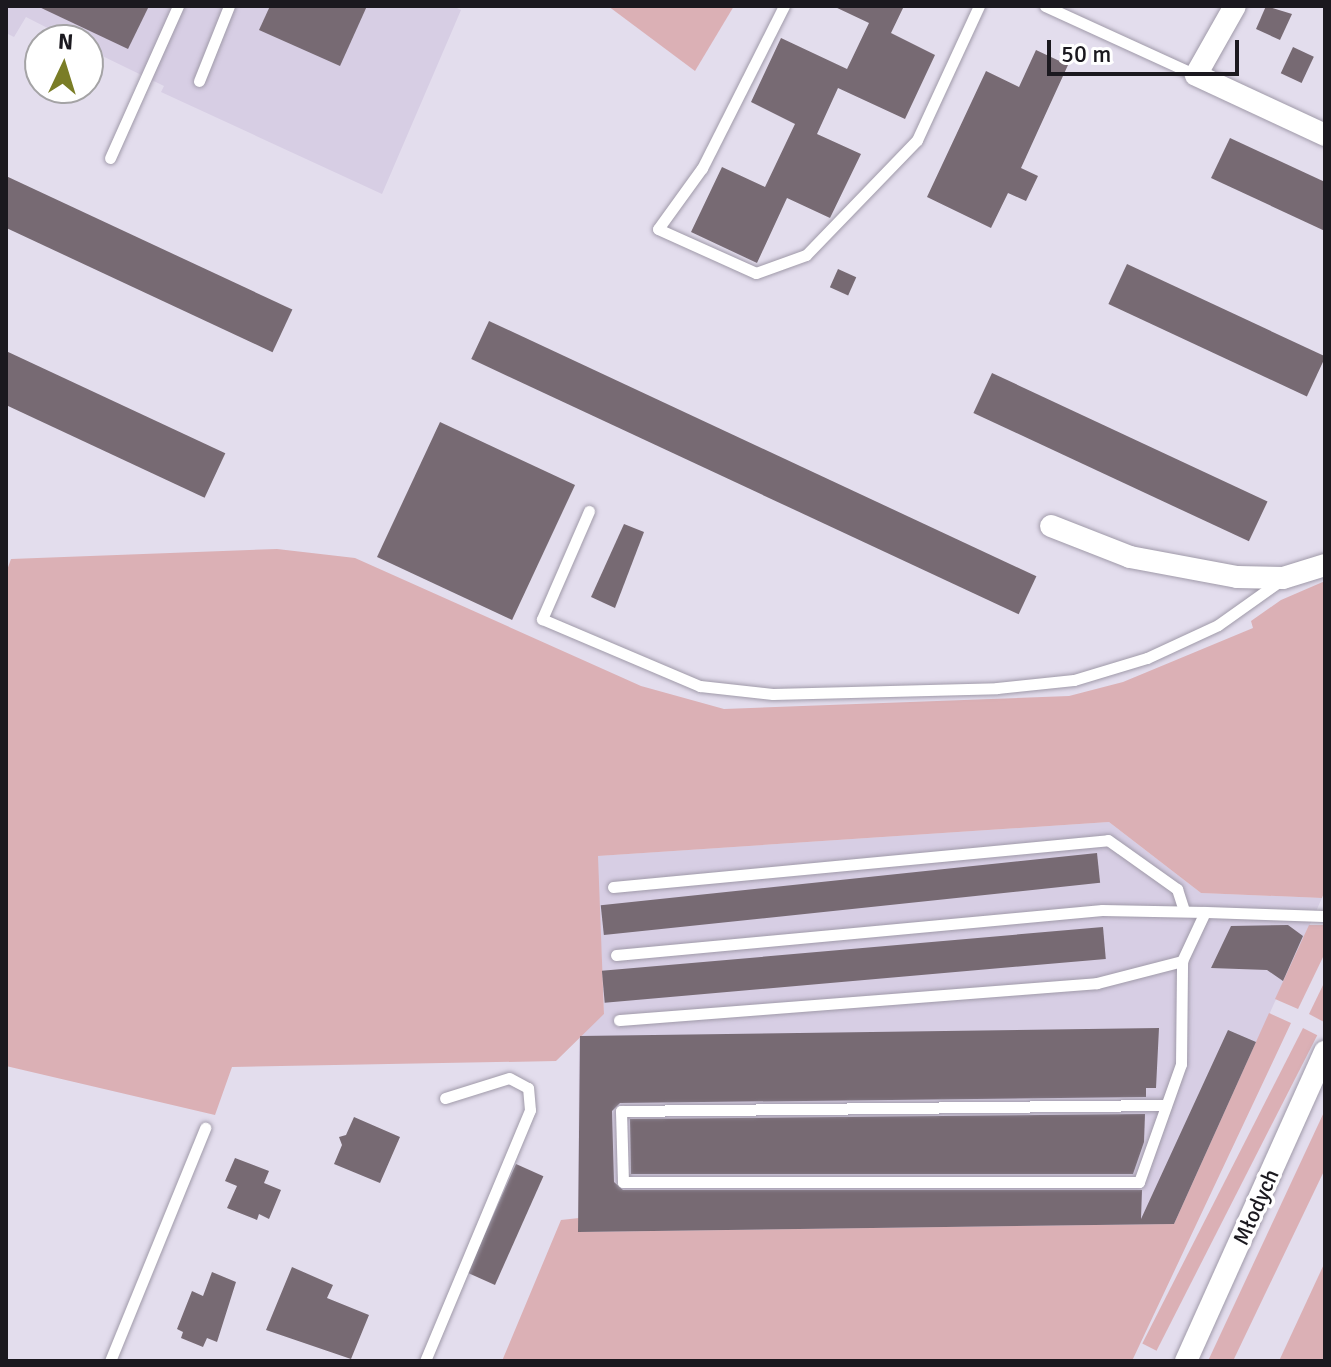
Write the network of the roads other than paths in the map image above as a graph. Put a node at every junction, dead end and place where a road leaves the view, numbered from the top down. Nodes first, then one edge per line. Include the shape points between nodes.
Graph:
1 (178, 6) edge
2 (229, 6) edge
3 (784, 6) edge
4 (979, 6) edge
5 (1045, 6) edge
6 (1235, 6) edge
7 (1196, 75) junction
8 (199, 81) dead end
9 (1325, 135) edge
10 (110, 158) dead end
11 (589, 511) dead end
12 (1051, 526) dead end
13 (1325, 565) edge
14 (1283, 578) junction
15 (613, 887) dead end
16 (1183, 908) junction
17 (1205, 912) junction
18 (1325, 916) edge
19 (616, 955) dead end
20 (1182, 961) junction
21 (619, 1020) dead end
22 (1325, 1052) edge
23 (445, 1098) dead end
24 (1166, 1105) junction
25 (205, 1128) dead end
26 (110, 1361) edge
27 (425, 1361) edge
28 (1186, 1361) edge

1 - 10 lane
2 - 8 lane
3 - 4 lane via 702,168 658,229 756,273 806,255 917,140
5 - 7 lane
6 - 7 street
7 - 9 street
11 - 14 lane via 542,619 700,686 773,694 997,688 1074,680 1147,658 1218,625
12 - 14 street via 1171,566
13 - 14 street
15 - 16 lane via 1108,840 1177,889
16 - 17 lane
16 - 19 lane via 1102,910
17 - 18 lane
17 - 20 lane
20 - 21 lane via 1097,983
20 - 24 lane via 1181,1064
22 - 28 street, Młodych
23 - 27 lane via 509,1078 528,1088 530,1110
24 - 24 lane via 1139,1182 623,1182 621,1111
25 - 26 lane

